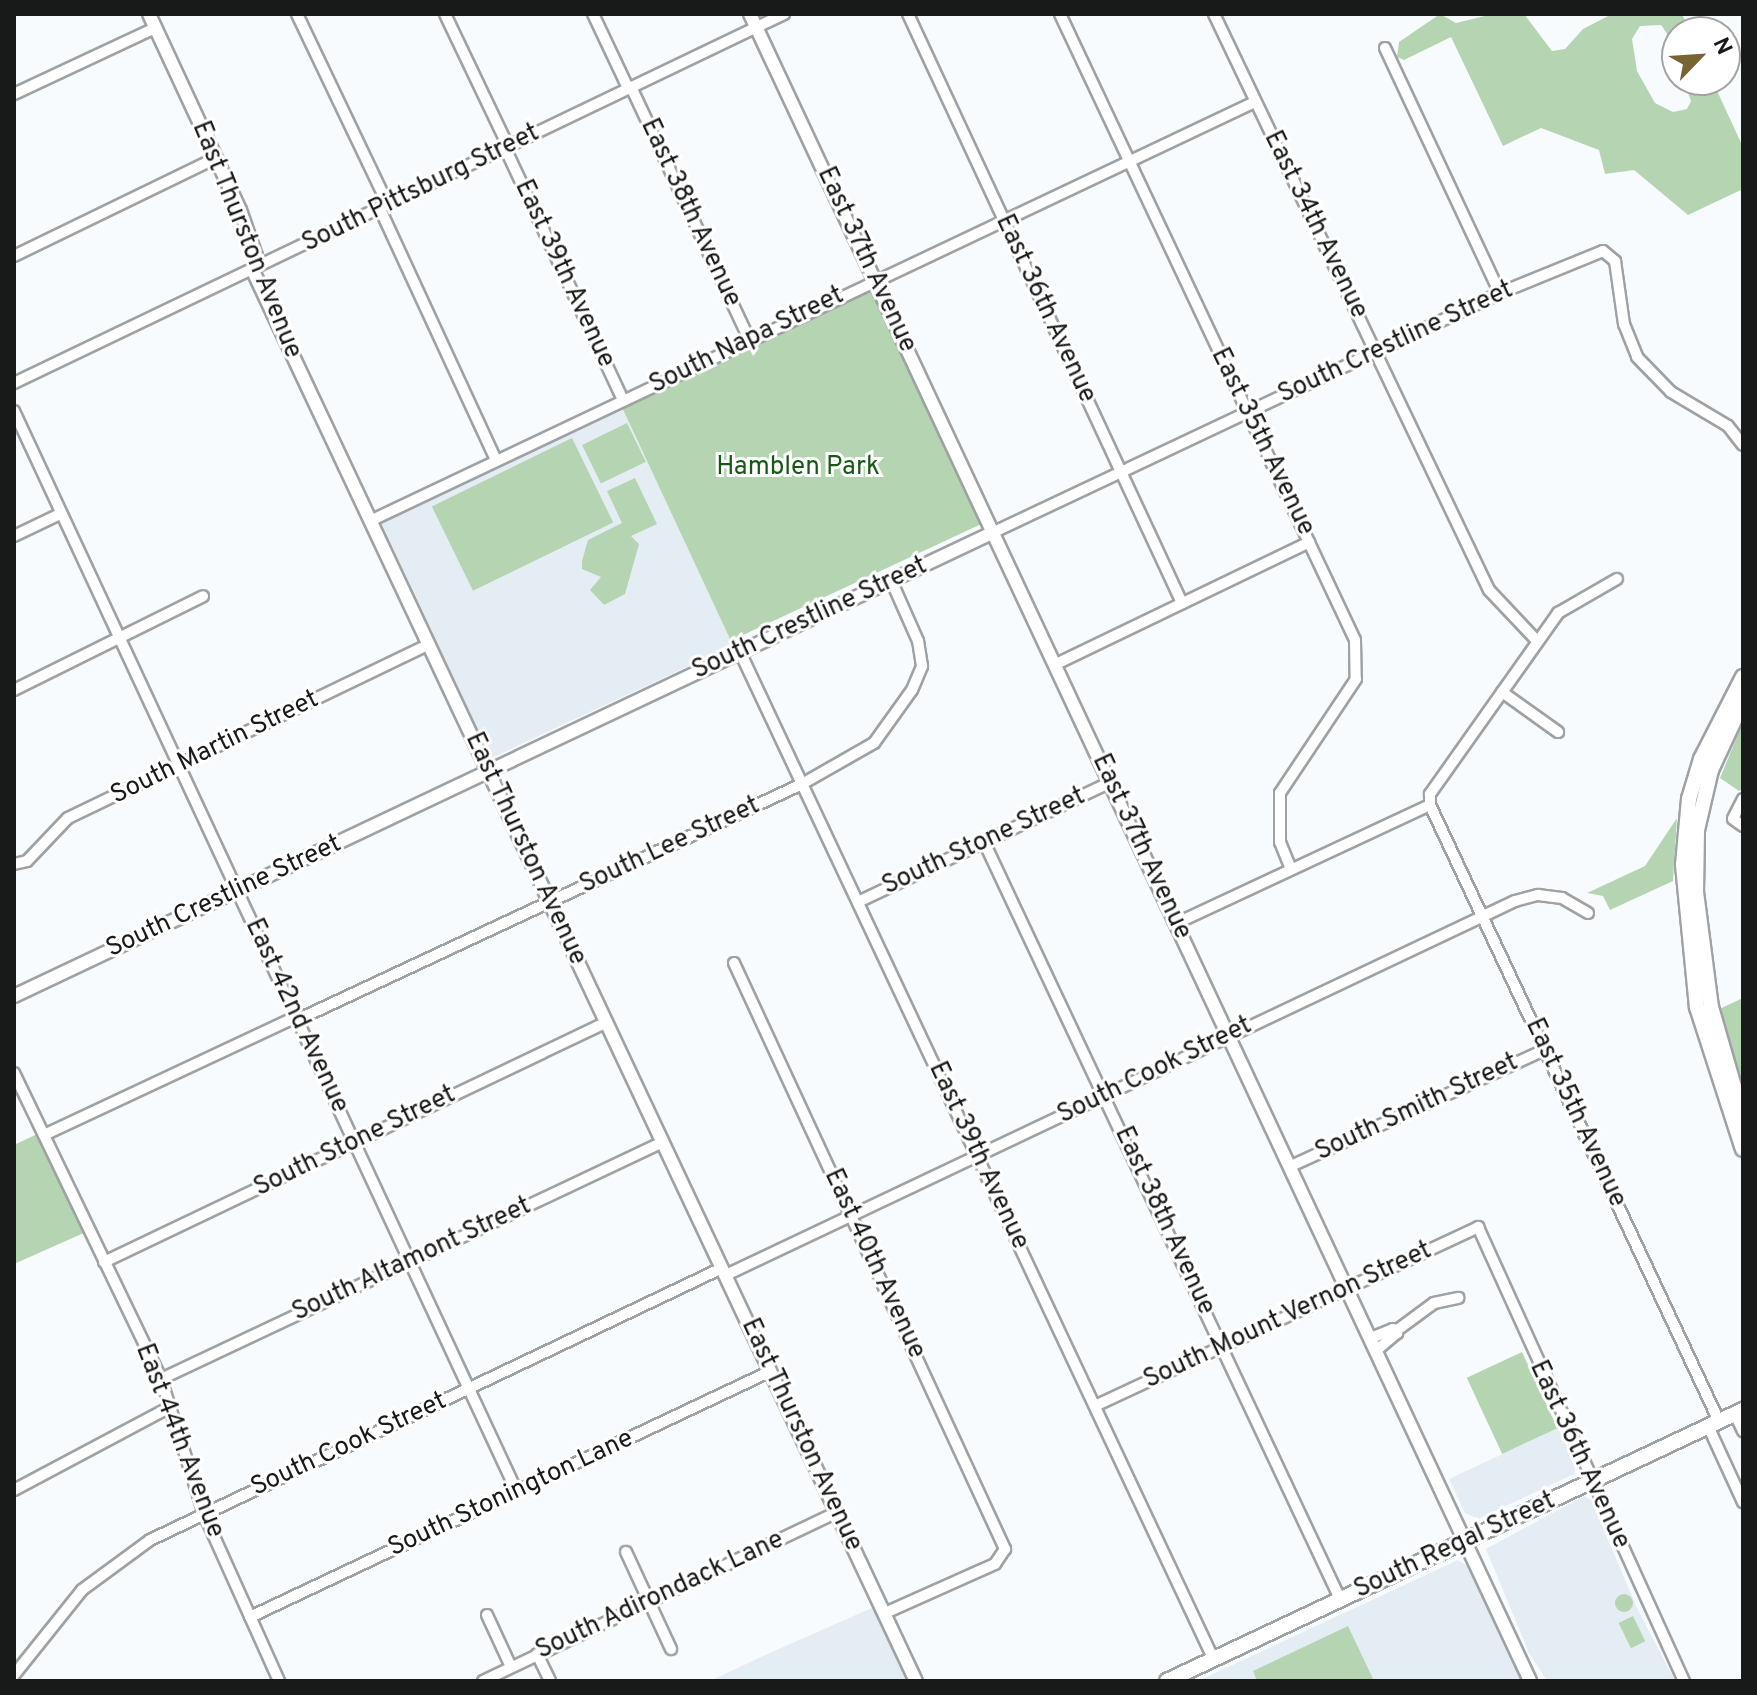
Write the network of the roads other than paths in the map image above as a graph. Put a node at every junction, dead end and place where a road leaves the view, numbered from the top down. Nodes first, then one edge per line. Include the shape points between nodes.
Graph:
1 (149, 14) edge
2 (297, 14) edge
3 (445, 14) edge
4 (593, 14) edge
5 (750, 14) edge
6 (784, 14) edge
7 (908, 14) edge
8 (1060, 14) edge
9 (1214, 14) edge
10 (756, 27) junction
11 (155, 28) junction
12 (1385, 48) dead end
13 (630, 88) junction
14 (14, 94) edge
15 (1255, 102) junction
16 (507, 147) junction
17 (216, 158) junction
18 (1128, 162) junction
19 (384, 207) junction
20 (1003, 220) junction
21 (14, 256) edge
22 (253, 271) junction
23 (875, 279) junction
24 (1500, 293) junction
25 (749, 339) junction
26 (1376, 353) junction
27 (14, 383) edge
28 (623, 400) junction
29 (14, 411) edge
30 (1247, 412) junction
31 (1743, 445) edge
32 (496, 460) junction
33 (1120, 472) junction
34 (60, 514) junction
35 (370, 521) junction
36 (994, 532) junction
37 (14, 536) edge
38 (1309, 542) junction
39 (1617, 579) dead end
40 (891, 580) junction
41 (203, 596) dead end
42 (1182, 603) junction
43 (120, 639) junction
44 (1537, 641) junction
45 (428, 645) junction
46 (740, 652) junction
47 (1056, 664) junction
48 (1743, 677) edge
49 (14, 690) edge
50 (1502, 692) junction
51 (1743, 701) edge
52 (1558, 732) dead end
53 (180, 766) junction
54 (488, 771) junction
55 (1111, 782) junction
56 (802, 784) junction
57 (1743, 799) edge
58 (1430, 805) junction
59 (1743, 826) edge
60 (984, 842) junction
61 (14, 864) edge
62 (1291, 869) junction
63 (238, 891) junction
64 (858, 902) junction
65 (551, 903) junction
66 (1588, 913) dead end
67 (1484, 915) junction
68 (1177, 923) junction
69 (734, 963) dead end
70 (14, 996) edge
71 (297, 1018) junction
72 (607, 1022) junction
73 (1230, 1035) junction
74 (1544, 1050) junction
75 (14, 1073) edge
76 (1104, 1094) junction
77 (1743, 1118) edge
78 (44, 1135) junction
79 (354, 1142) junction
80 (663, 1142) junction
81 (1743, 1149) edge
82 (977, 1157) junction
83 (1291, 1166) junction
84 (850, 1215) junction
85 (1478, 1227) joint
86 (104, 1262) junction
87 (410, 1262) junction
88 (724, 1271) junction
89 (1348, 1288) junction
90 (1458, 1298) dead end
91 (1374, 1344) junction
92 (1223, 1347) junction
93 (771, 1371) junction
94 (161, 1379) junction
95 (468, 1388) junction
96 (1097, 1405) junction
97 (168, 1408) junction
98 (1739, 1412) edge
99 (1714, 1424) junction
100 (1743, 1431) edge
101 (1592, 1481) junction
102 (16, 1484) edge
103 (517, 1492) junction
104 (1743, 1502) edge
105 (837, 1512) junction
106 (204, 1514) junction
107 (1466, 1542) junction
108 (626, 1552) dead end
109 (649, 1600) junction
110 (1341, 1601) junction
111 (885, 1613) junction
112 (487, 1615) dead end
113 (250, 1617) junction
114 (671, 1649) dead end
115 (537, 1654) junction
116 (1214, 1660) junction
117 (511, 1667) junction
118 (14, 1675) edge
119 (279, 1681) edge
120 (483, 1681) edge
121 (550, 1681) edge
122 (916, 1681) edge
123 (1167, 1681) edge
124 (1530, 1681) edge
125 (1684, 1681) edge

1 - 11 street, East Thurston Avenue
2 - 19 street
3 - 16 street, East 39th Avenue
4 - 13 street, East 38th Avenue
5 - 10 street, East 37th Avenue
6 - 10 street, South Pittsburg Street
7 - 20 street, East 36th Avenue
8 - 18 street, East 35th Avenue
9 - 15 street, East 34th Avenue
10 - 13 street, South Pittsburg Street
10 - 23 street, East 37th Avenue
11 - 14 street
11 - 17 street, East Thurston Avenue
12 - 24 street
13 - 16 street, South Pittsburg Street
13 - 25 street, East 38th Avenue
15 - 18 street, South Napa Street
15 - 26 street, East 34th Avenue
16 - 19 street, South Pittsburg Street
16 - 28 street, East 39th Avenue
17 - 21 street
17 - 22 street, East Thurston Avenue via 251,237
18 - 20 street, South Napa Street
18 - 30 street, East 35th Avenue
19 - 22 street, South Pittsburg Street
19 - 32 street
20 - 23 street, South Napa Street
20 - 33 street, East 36th Avenue
22 - 27 street, South Pittsburg Street
22 - 35 street, East Thurston Avenue
23 - 25 street, South Napa Street
23 - 36 street, East 37th Avenue
24 - 26 street, South Crestline Street
24 - 31 street, South Crestline Street via 1581,257 1608,252 1615,261 1624,324 1637,357 1671,392 1728,426
25 - 28 street, South Napa Street
26 - 30 street, South Crestline Street
26 - 44 street, East 34th Avenue via 1489,590
28 - 32 street, South Napa Street
29 - 34 street, East 42nd Avenue
30 - 33 street, South Crestline Street
30 - 38 street, East 35th Avenue
32 - 35 street, South Napa Street
33 - 36 street, South Crestline Street
33 - 42 street, East 36th Avenue
34 - 37 street
34 - 43 street, East 42nd Avenue
35 - 45 street, East Thurston Avenue
36 - 40 street, South Crestline Street
36 - 47 street, East 37th Avenue
38 - 42 street
38 - 62 street, East 35th Avenue via 1355,640 1356,679 1280,793 1280,842
39 - 44 street via 1558,613
40 - 46 street, South Crestline Street
40 - 56 street, South Lee Street via 918,641 922,666 912,690 874,743
41 - 43 street
42 - 47 street
43 - 49 street
43 - 53 street, East 42nd Avenue
44 - 50 street
45 - 53 street, South Martin Street
45 - 54 street, East Thurston Avenue
46 - 54 street, South Crestline Street
46 - 56 street, East 39th Avenue
47 - 55 street, East 37th Avenue
48 - 81 main road via 1701,759 1689,799 1683,865 1697,1007
50 - 52 street
50 - 58 street via 1430,794
51 - 77 main road via 1711,770 1697,830 1696,892 1711,1007
53 - 61 street, South Martin Street via 68,818 27,861
53 - 63 street, East 42nd Avenue
54 - 63 street, South Crestline Street
54 - 65 street, East Thurston Avenue
55 - 60 street, South Stone Street
55 - 68 street, East 37th Avenue
56 - 64 street, East 39th Avenue
56 - 65 street, South Lee Street
57 - 59 street via 1733,819
58 - 62 street
58 - 67 street, East 35th Avenue
60 - 64 street, South Stone Street
60 - 76 street, East 38th Avenue
62 - 68 street
63 - 70 street, South Crestline Street
63 - 71 street, East 42nd Avenue
64 - 82 street, East 39th Avenue
65 - 71 street, South Lee Street
65 - 72 street, East Thurston Avenue
66 - 67 street, South Cook Street via 1562,898 1538,895
67 - 73 street, South Cook Street
67 - 74 street, East 35th Avenue
68 - 73 street, East 37th Avenue
69 - 84 street, East 40th Avenue
71 - 78 street, South Lee Street
71 - 79 street, East 42nd Avenue
72 - 79 street, South Stone Street
72 - 80 street, East Thurston Avenue
73 - 76 street, South Cook Street
73 - 83 street, East 37th Avenue
74 - 83 street, South Smith Street
74 - 99 street, East 35th Avenue
75 - 78 street, East 44th Avenue
76 - 82 street, South Cook Street
76 - 92 street, East 38th Avenue
78 - 86 street, East 44th Avenue
79 - 86 street, South Stone Street
79 - 87 street, East 42nd Avenue
80 - 87 street, South Altamont Street
80 - 88 street, East Thurston Avenue
82 - 84 street, South Cook Street
82 - 96 street, East 39th Avenue
83 - 89 street, East 37th Avenue
84 - 88 street, South Cook Street
84 - 111 street, East 40th Avenue via 1005,1549 995,1564
85 - 89 street, South Mount Vernon Street
85 - 101 street, East 36th Avenue
86 - 94 street, East 44th Avenue
87 - 94 street, South Altamont Street
87 - 95 street, East 42nd Avenue
88 - 93 street, East Thurston Avenue
88 - 95 street, South Cook Street
89 - 91 street, East 37th Avenue
89 - 92 street, South Mount Vernon Street
90 - 91 street via 1434,1303
91 - 107 street, East 37th Avenue
92 - 96 street, South Mount Vernon Street
92 - 110 street, East 38th Avenue
93 - 103 street, South Stonington Lane
93 - 105 street, East Thurston Avenue
94 - 97 street, East 44th Avenue
95 - 103 street, East 42nd Avenue
95 - 106 street, South Cook Street
96 - 116 street, East 39th Avenue
97 - 102 street
97 - 106 street, East 44th Avenue
98 - 99 main road, South Regal Street
98 - 100 street
99 - 101 main road, South Regal Street
99 - 104 street, East 35th Avenue
101 - 107 main road, South Regal Street
101 - 125 street, East 36th Avenue
103 - 113 street, South Stonington Lane
105 - 109 street, South Adirondack Lane
105 - 111 street, East Thurston Avenue
106 - 113 street, East 44th Avenue
106 - 118 street, South Cook Street via 150,1540 82,1590
107 - 110 main road, South Regal Street
107 - 124 street, East 37th Avenue
108 - 109 street
109 - 114 street
109 - 115 street, South Adirondack Lane
110 - 116 main road, South Regal Street
111 - 122 street, East Thurston Avenue
112 - 117 street
113 - 119 street, East 44th Avenue
115 - 117 street, South Adirondack Lane
115 - 121 street
116 - 123 main road, South Regal Street
117 - 120 street, South Adirondack Lane

